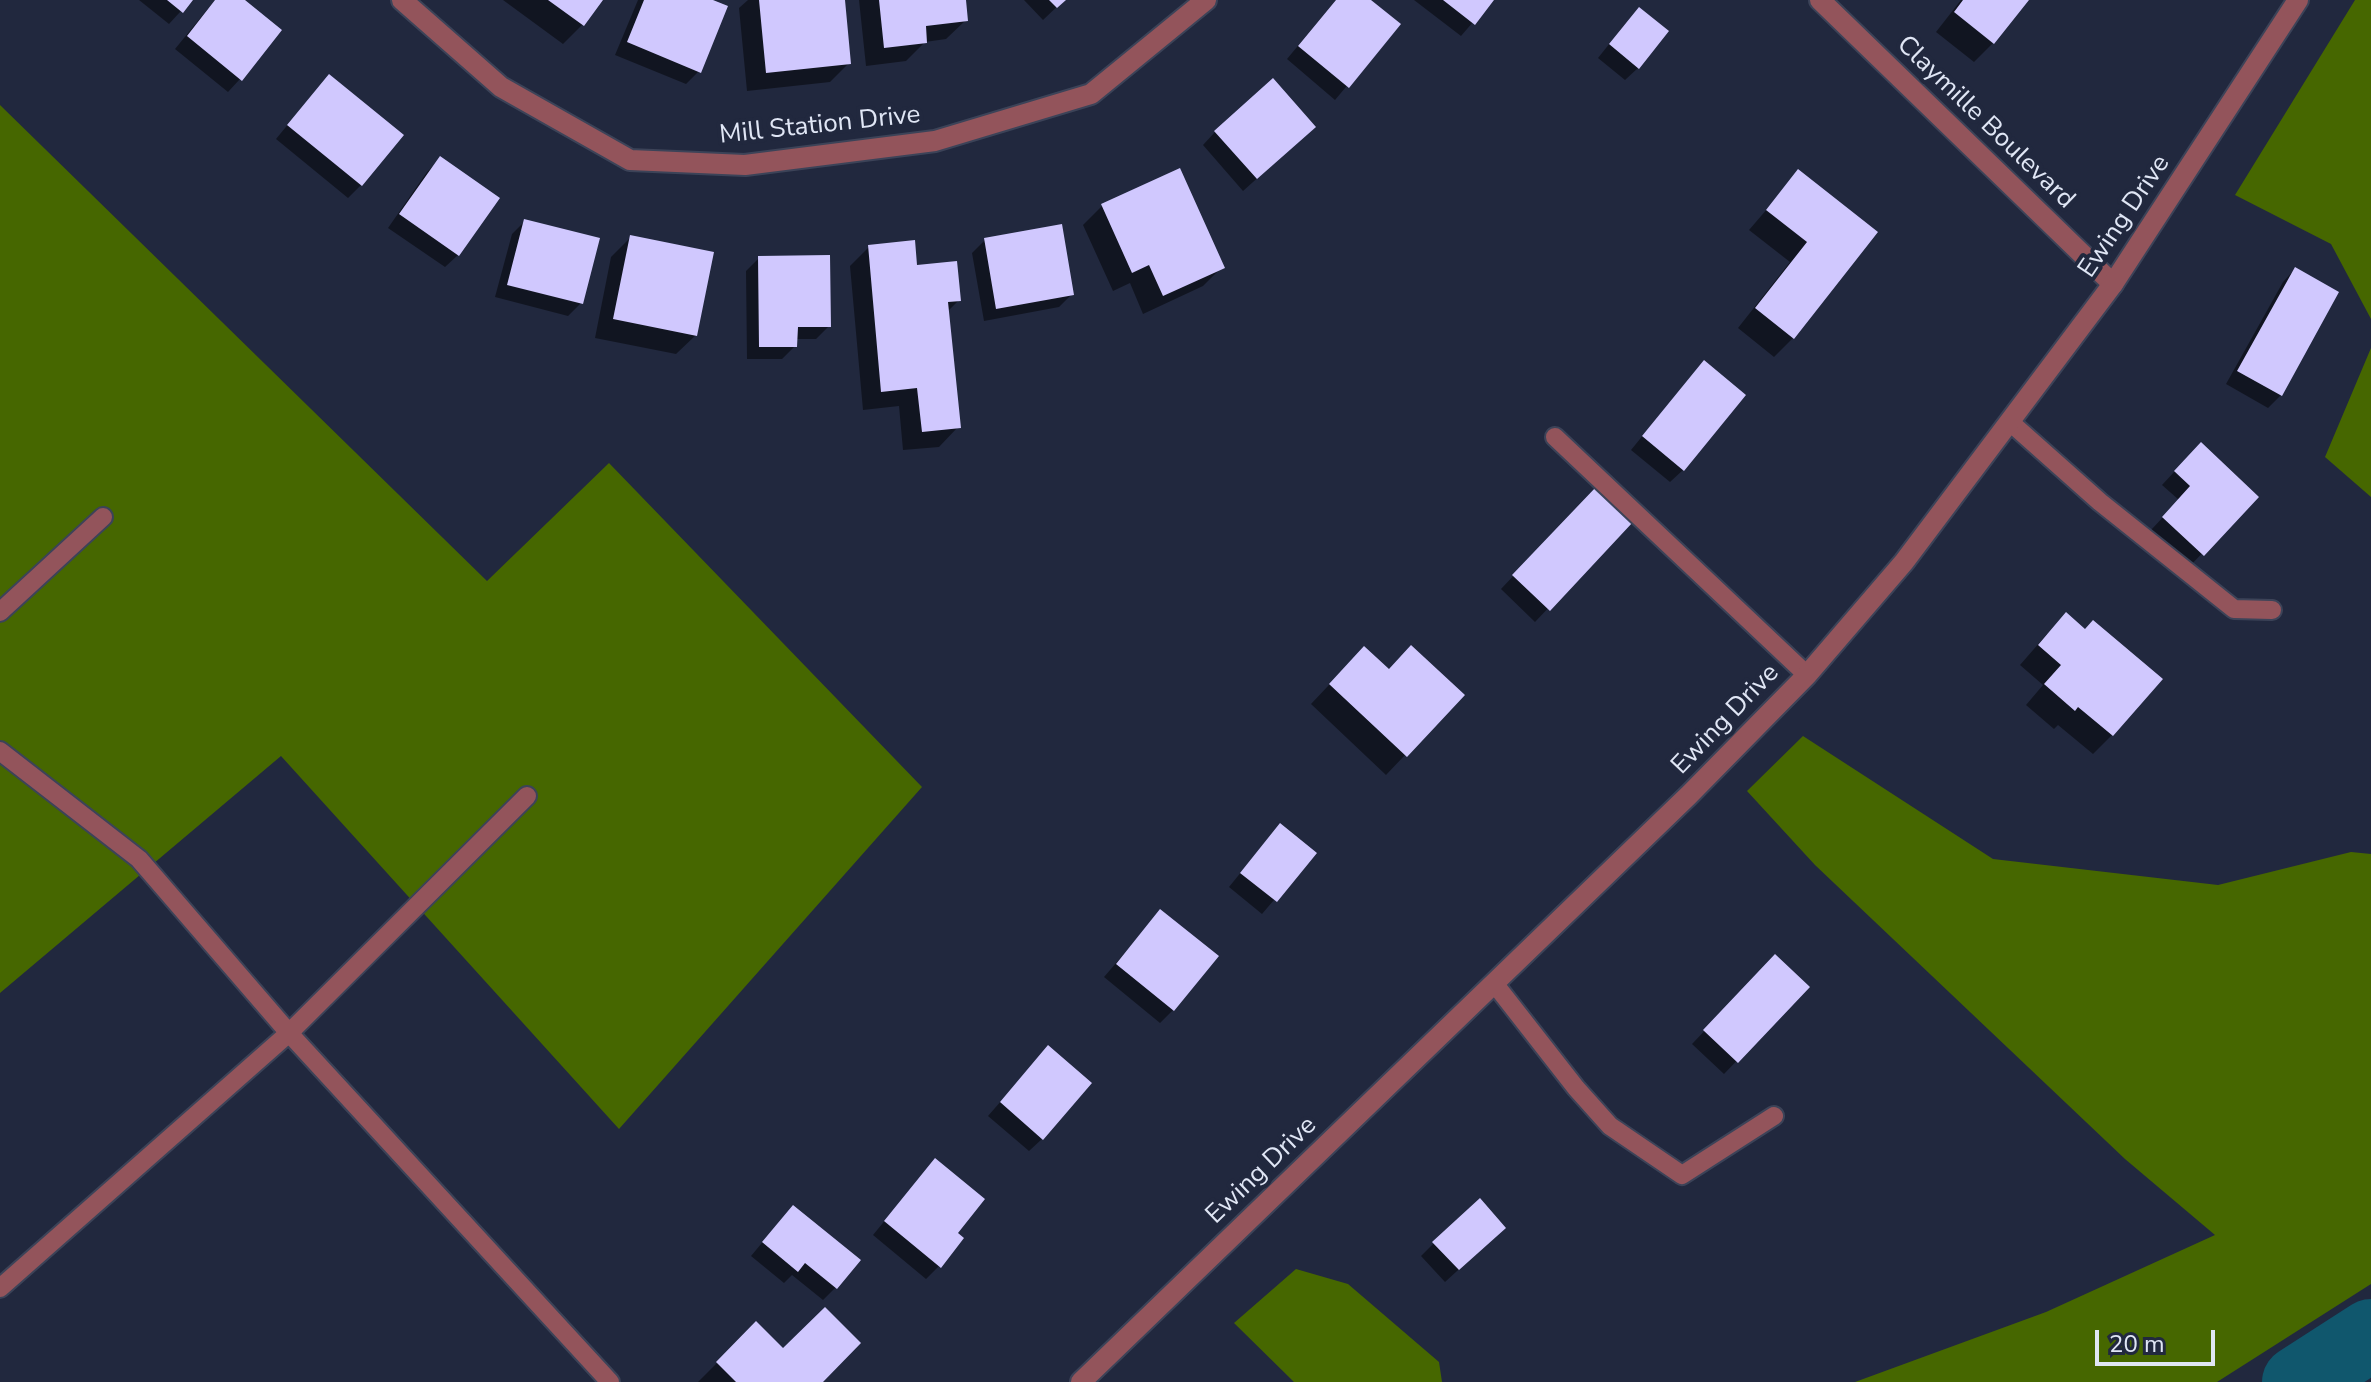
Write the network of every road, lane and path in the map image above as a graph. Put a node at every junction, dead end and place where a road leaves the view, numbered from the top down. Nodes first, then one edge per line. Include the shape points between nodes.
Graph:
1 (402, 0) edge
2 (1206, 0) edge
3 (1820, 0) edge
4 (2298, 0) edge
5 (2113, 284) junction
6 (2010, 422) junction
7 (1555, 437) dead end
8 (103, 517) dead end
9 (2272, 610) dead end
10 (0, 612) edge
11 (1807, 675) junction
12 (0, 751) edge
13 (527, 796) dead end
14 (1494, 983) junction
15 (289, 1033) junction
16 (1774, 1116) dead end
17 (0, 1288) edge
18 (610, 1382) edge
19 (1081, 1382) edge

1 - 2 street, Mill Station Drive via 501,87 630,160 745,165 935,141 1091,94
3 - 5 street, Claymille Boulevard
4 - 5 street, Ewing Drive
5 - 6 street, Ewing Drive
6 - 9 lane via 2234,609
6 - 11 street, Ewing Drive via 1904,562
7 - 11 lane
8 - 10 lane
11 - 14 street, Ewing Drive
12 - 15 lane via 139,859
13 - 15 lane
14 - 16 lane via 1610,1126 1682,1175
14 - 19 street, Ewing Drive
15 - 17 lane
15 - 18 lane

